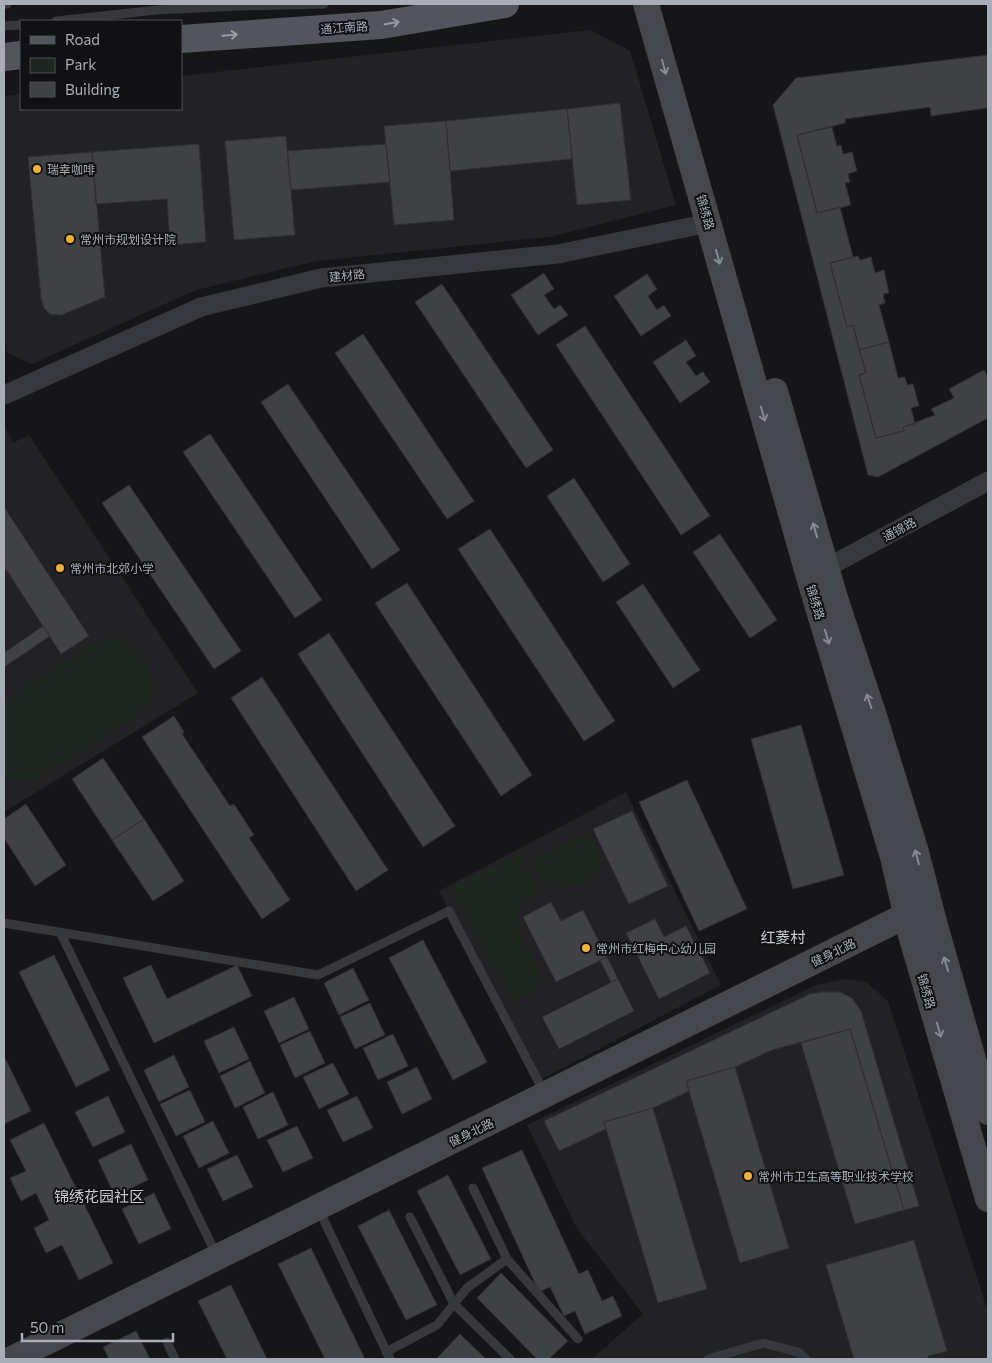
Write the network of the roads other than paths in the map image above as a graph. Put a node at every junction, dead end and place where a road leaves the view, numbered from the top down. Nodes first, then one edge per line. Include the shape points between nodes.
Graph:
1 (324, 4) edge
2 (505, 4) edge
3 (646, 4) edge
4 (663, 4) edge
5 (65, 20) edge
6 (20, 25) edge
7 (4, 26) edge
8 (182, 39) edge
9 (20, 56) edge
10 (4, 58) edge
11 (709, 223) junction
12 (4, 395) edge
13 (988, 481) edge
14 (818, 573) junction
15 (917, 910) junction
16 (4, 923) edge
17 (60, 932) junction
18 (546, 1094) junction
19 (988, 1112) edge
20 (473, 1188) dead end
21 (988, 1199) edge
22 (318, 1208) junction
23 (410, 1217) dead end
24 (217, 1257) junction
25 (507, 1259) junction
26 (454, 1304) junction
27 (578, 1339) dead end
28 (166, 1342) dead end
29 (388, 1356) edge
30 (12, 1359) edge
31 (175, 1359) edge
32 (510, 1359) edge
33 (708, 1359) edge
34 (806, 1359) edge

1 - 5 lane via 157,10
8 -> 2 main road, 通江南路 via 381,25
3 -> 11 street, 锦绣路
14 -> 4 street, 锦绣路
6 - 7 lane
9 - 10 main road
11 - 12 street, 建材路 via 558,254 311,280 201,308
11 -> 14 street, 锦绣路
13 - 14 street, 通锦路
14 - 15 street, 锦绣路 via 893,857
15 - 18 street, 健身北路
19 -> 15 street, 锦绣路
15 -> 21 street, 锦绣路
16 - 17 lane
17 - 18 lane via 318,974 450,910
17 - 24 lane
18 - 22 street, 健身北路
20 - 25 lane
22 - 24 street, 健身北路
22 - 29 lane
23 - 26 lane
24 - 30 street, 健身北路
25 - 26 lane via 467,1288
25 - 27 lane
26 - 29 lane via 437,1325
26 - 32 lane
28 - 31 lane
33 - 34 lane via 763,1344 798,1352

